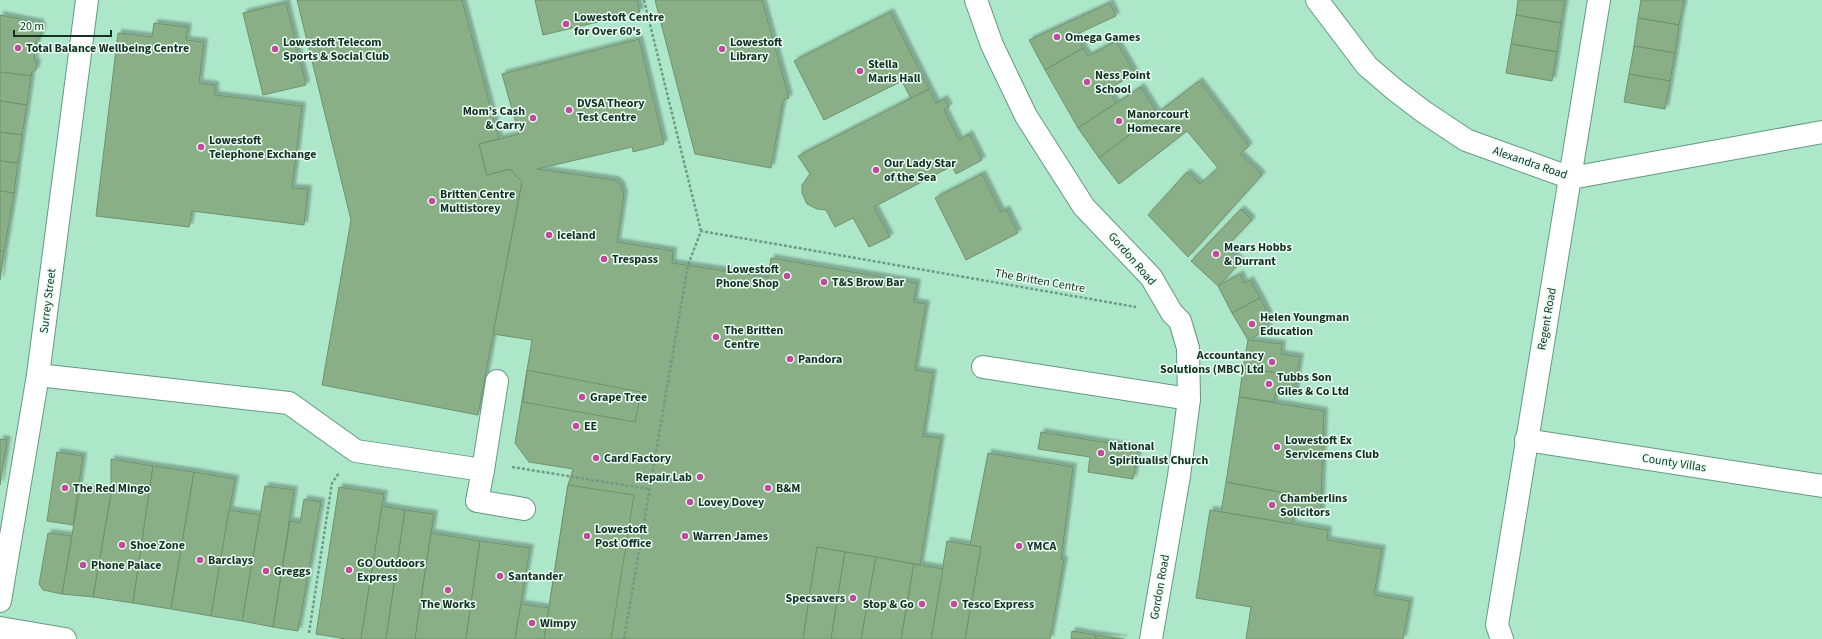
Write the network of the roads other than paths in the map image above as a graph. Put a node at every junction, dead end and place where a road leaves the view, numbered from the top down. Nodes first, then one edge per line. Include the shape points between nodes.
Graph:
1 (87, 0) edge
2 (976, 0) edge
3 (1317, 0) edge
4 (1600, 0) edge
5 (1822, 132) edge
6 (1571, 178) junction
7 (983, 367) dead end
8 (38, 375) junction
9 (497, 381) dead end
10 (1189, 400) junction
11 (1526, 440) junction
12 (484, 466) junction
13 (1822, 486) edge
14 (524, 509) dead end
15 (0, 601) edge
16 (0, 628) edge
17 (65, 639) edge
18 (1151, 639) edge
19 (1501, 639) edge

1 - 8 street, Surrey Street
2 - 10 street, Gordon Road via 992,45 1026,116 1084,207 1151,277 1172,313 1180,321 1188,348
3 - 6 street, Alexandra Road via 1367,66 1424,112 1466,140
4 - 6 street, Regent Road
5 - 6 street, Alexandra Road
6 - 11 street, Regent Road
7 - 10 street
8 - 12 street via 289,403 356,451
8 - 15 street, Surrey Street
9 - 12 street
10 - 18 street, Gordon Road via 1179,476
11 - 13 street, County Villas
11 - 19 street, Regent Road via 1497,625
12 - 14 street via 477,501
16 - 17 street

